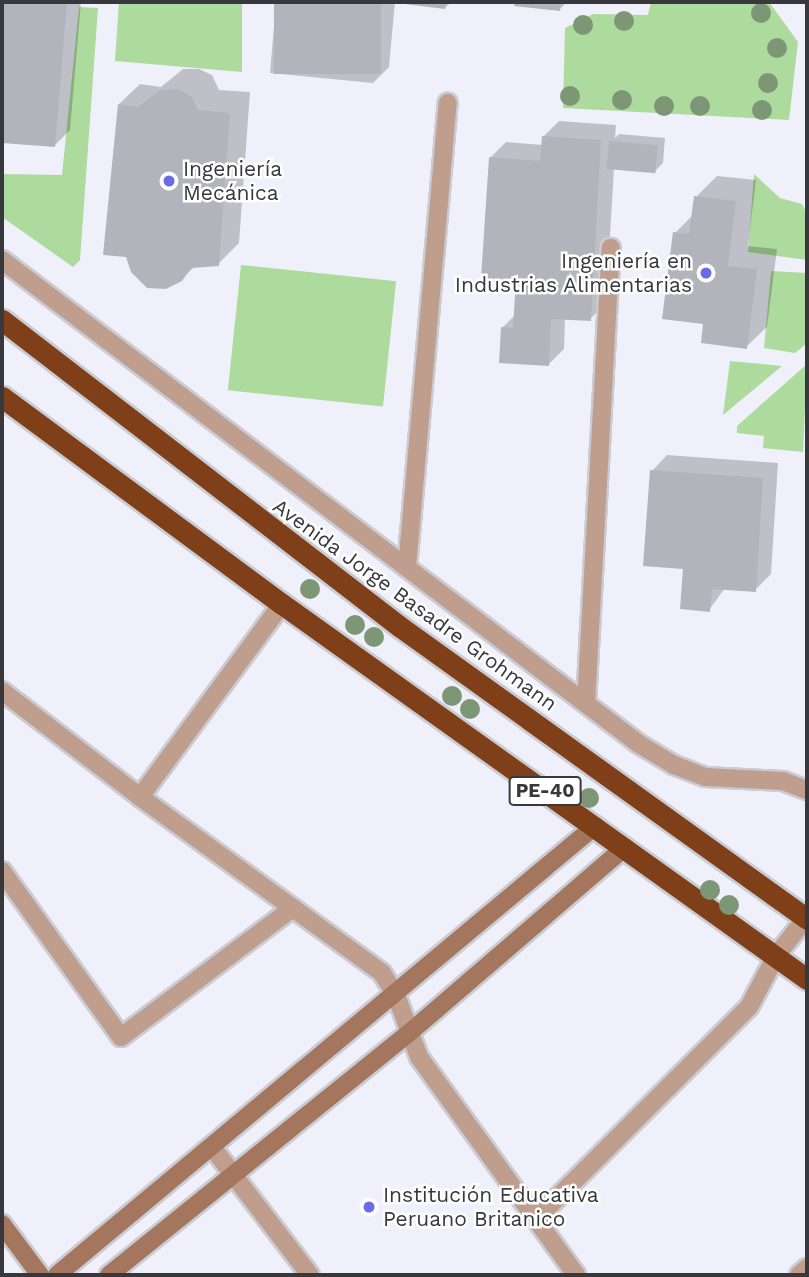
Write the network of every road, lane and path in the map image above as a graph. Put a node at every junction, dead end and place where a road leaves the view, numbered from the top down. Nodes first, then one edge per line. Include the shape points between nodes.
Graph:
1 (448, 103) dead end
2 (611, 248) dead end
3 (2, 260) edge
4 (2, 320) edge
5 (2, 336) edge
6 (2, 386) edge
7 (2, 397) edge
8 (105, 402) junction
9 (86, 456) junction
10 (407, 568) junction
11 (282, 604) junction
12 (2, 691) edge
13 (586, 704) junction
14 (807, 790) edge
15 (140, 797) junction
16 (595, 826) junction
17 (625, 847) junction
18 (2, 871) edge
19 (293, 908) junction
20 (807, 918) edge
21 (776, 956) junction
22 (807, 979) edge
23 (396, 995) junction
24 (409, 1032) junction
25 (212, 1147) junction
26 (235, 1174) junction
27 (536, 1219) junction
28 (2, 1224) edge
29 (40, 1275) edge
30 (57, 1275) edge
31 (109, 1275) edge
32 (310, 1275) edge
33 (576, 1275) edge

1 - 10 street
2 - 13 street
3 - 10 street
4 - 8 highway, Avenida Jorge Basadre Grohmann / PE-40
5 - 8 highway
6 - 9 highway
7 - 9 highway, PE-40
8 - 20 highway, Avenida Jorge Basadre Grohmann / PE-40 via 399,626
9 - 11 highway, PE-40
10 - 13 street
11 - 15 street
11 - 16 highway, PE-40
12 - 15 street
13 - 14 street via 674,765 705,777 783,781
15 - 19 street
16 - 17 highway, PE-40
16 - 23 street
17 - 21 highway, PE-40
17 - 24 street
18 - 19 street via 121,1037
19 - 23 street via 382,972
20 - 21 street
21 - 22 highway, PE-40
21 - 27 street via 750,1007
23 - 24 street
23 - 25 street
24 - 26 street
24 - 27 street via 419,1057
25 - 26 street
25 - 30 street
26 - 31 street
26 - 32 street
27 - 33 street
28 - 29 street

